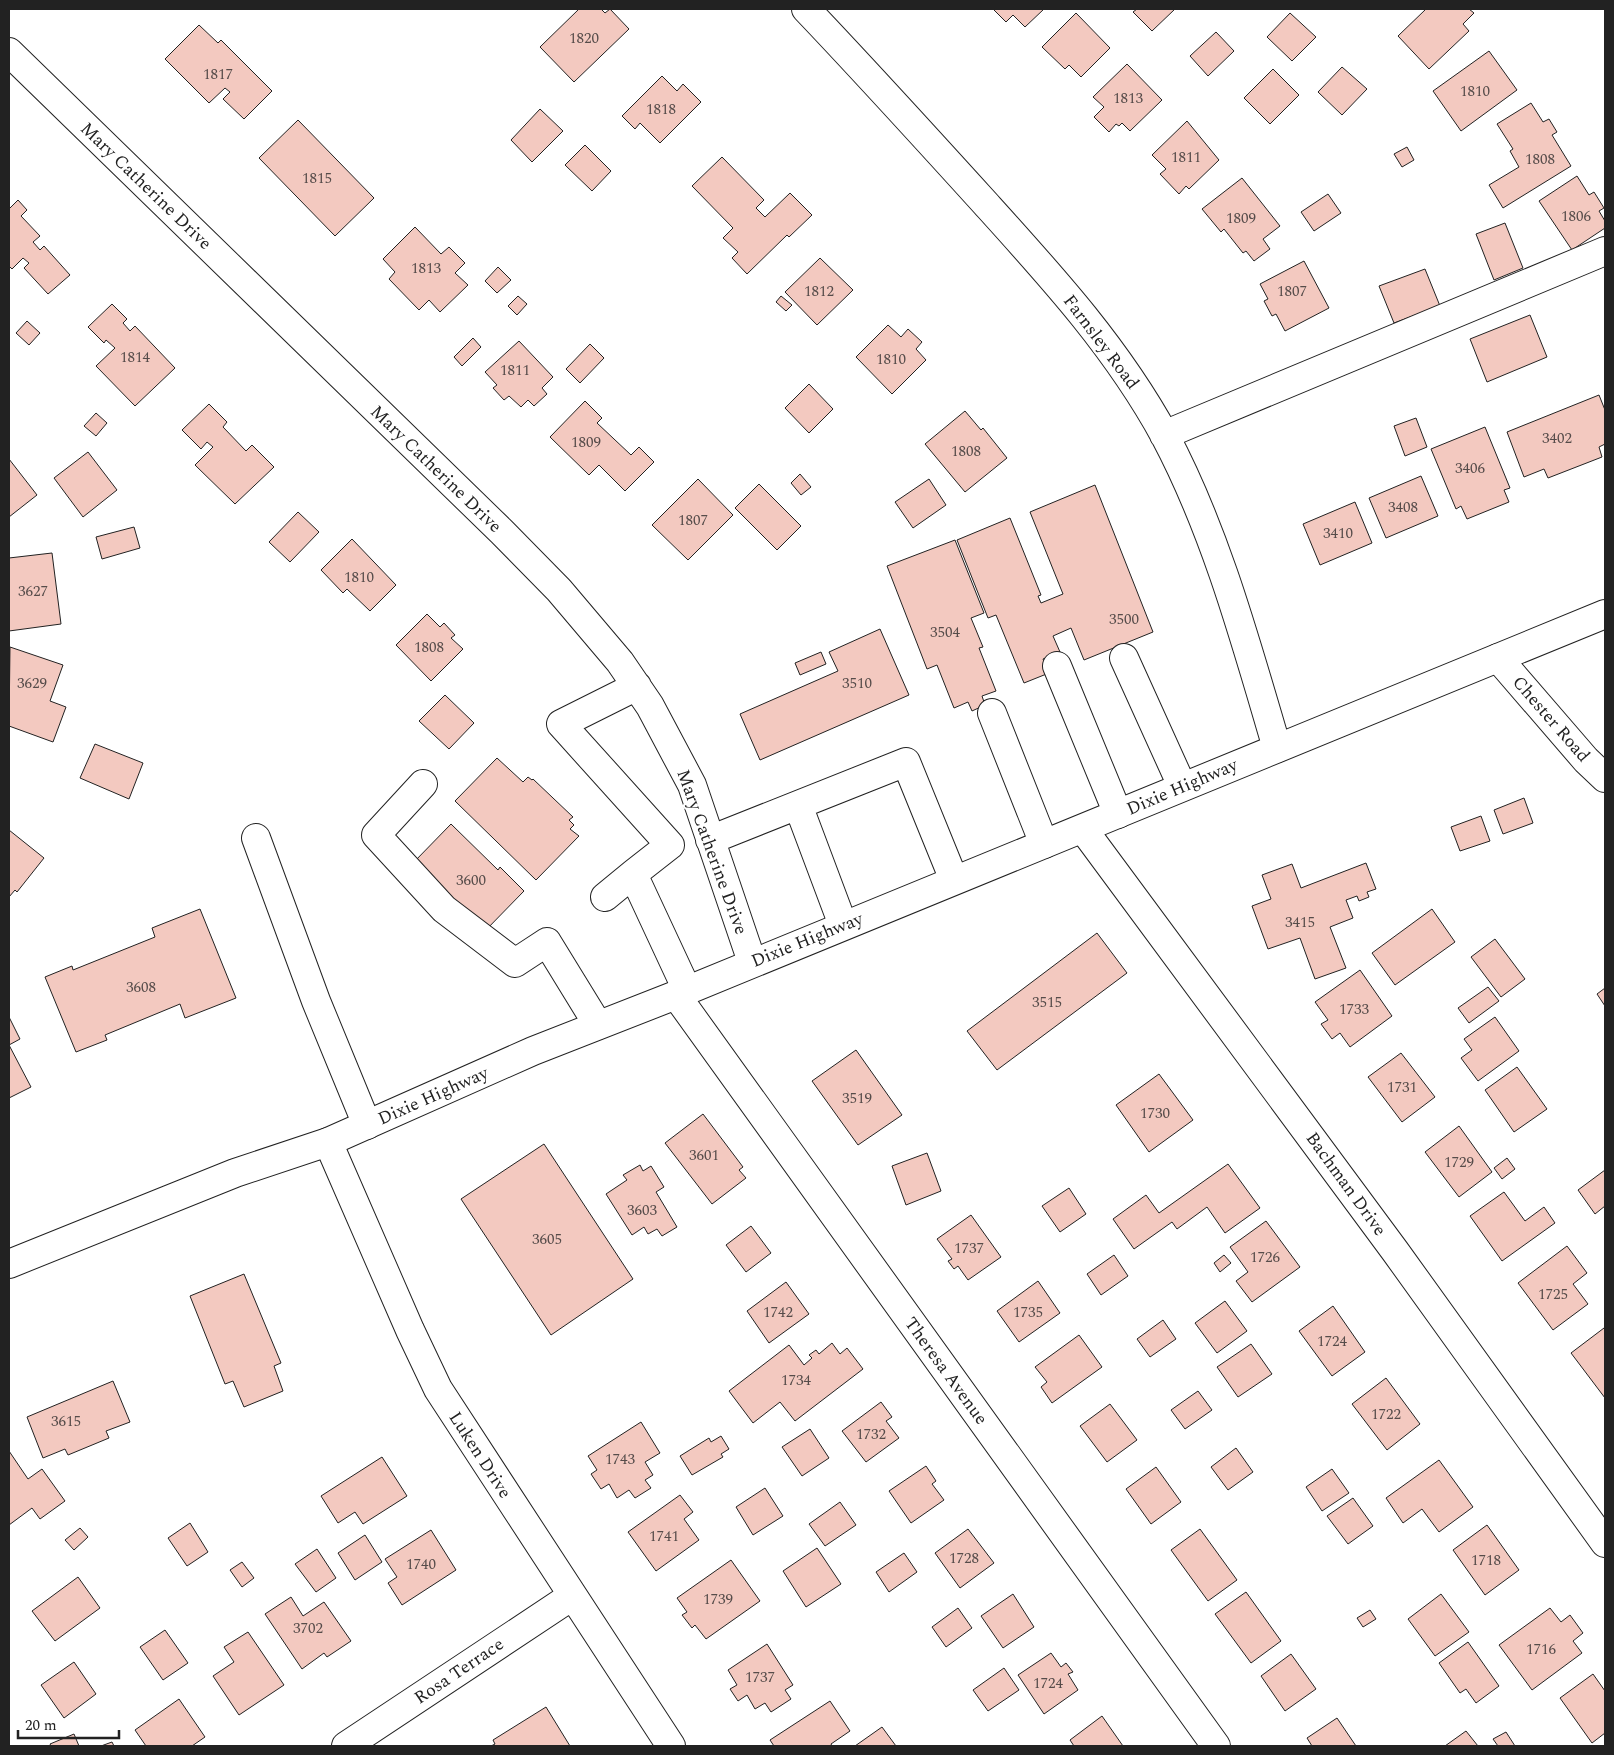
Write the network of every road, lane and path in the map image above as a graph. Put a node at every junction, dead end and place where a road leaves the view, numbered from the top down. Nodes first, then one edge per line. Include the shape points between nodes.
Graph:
1 (806, 9) edge
2 (9, 52) edge
3 (1605, 251) edge
4 (1164, 435) junction
5 (1605, 614) edge
6 (1124, 658) dead end
7 (1498, 658) junction
8 (1057, 666) dead end
9 (636, 686) junction
10 (992, 714) dead end
11 (1277, 748) junction
12 (1605, 778) edge
13 (423, 784) dead end
14 (1182, 786) junction
15 (798, 805) junction
16 (1118, 814) junction
17 (1083, 829) junction
18 (256, 838) dead end
19 (710, 840) junction
20 (1044, 844) junction
21 (633, 874) junction
22 (954, 880) junction
23 (605, 896) dead end
24 (843, 925) junction
25 (752, 962) junction
26 (681, 993) junction
27 (598, 1025) junction
28 (367, 1125) junction
29 (328, 1142) junction
30 (9, 1264) edge
31 (1605, 1543) edge
32 (572, 1596) junction
33 (346, 1746) edge
34 (671, 1746) edge
35 (1216, 1746) edge

1 - 4 street, Farnsley Road via 1086,318 1132,381
2 - 9 street, Mary Catherine Drive via 559,590 620,662
3 - 4 street
4 - 11 street, Farnsley Road via 1198,507 1249,653
5 - 7 street, Dixie Highway
6 - 14 street
7 - 11 street, Dixie Highway
7 - 12 street, Chester Road
8 - 16 street
9 - 19 street, Mary Catherine Drive via 692,785
9 - 21 street via 561,724 670,845
10 - 20 street
11 - 14 street, Dixie Highway
13 - 27 street via 376,834 444,909 515,963 547,942
14 - 16 street, Dixie Highway
15 - 19 street
15 - 22 street via 906,762
15 - 24 street
16 - 17 street, Dixie Highway
17 - 20 street, Dixie Highway
17 - 31 street, Bachman Drive via 1389,1243
18 - 28 street via 316,1001
19 - 25 street, Mary Catherine Drive
20 - 22 street, Dixie Highway
21 - 23 street
21 - 26 street, Theresa Avenue
22 - 24 street, Dixie Highway
24 - 25 street, Dixie Highway
25 - 26 street, Dixie Highway
26 - 27 street, Dixie Highway
26 - 35 street, Theresa Avenue
27 - 28 street, Dixie Highway
28 - 29 street, Dixie Highway
29 - 30 street, Dixie Highway via 235,1173
29 - 32 street, Luken Drive via 438,1389
32 - 33 street, Rosa Terrace
32 - 34 street, Luken Drive

